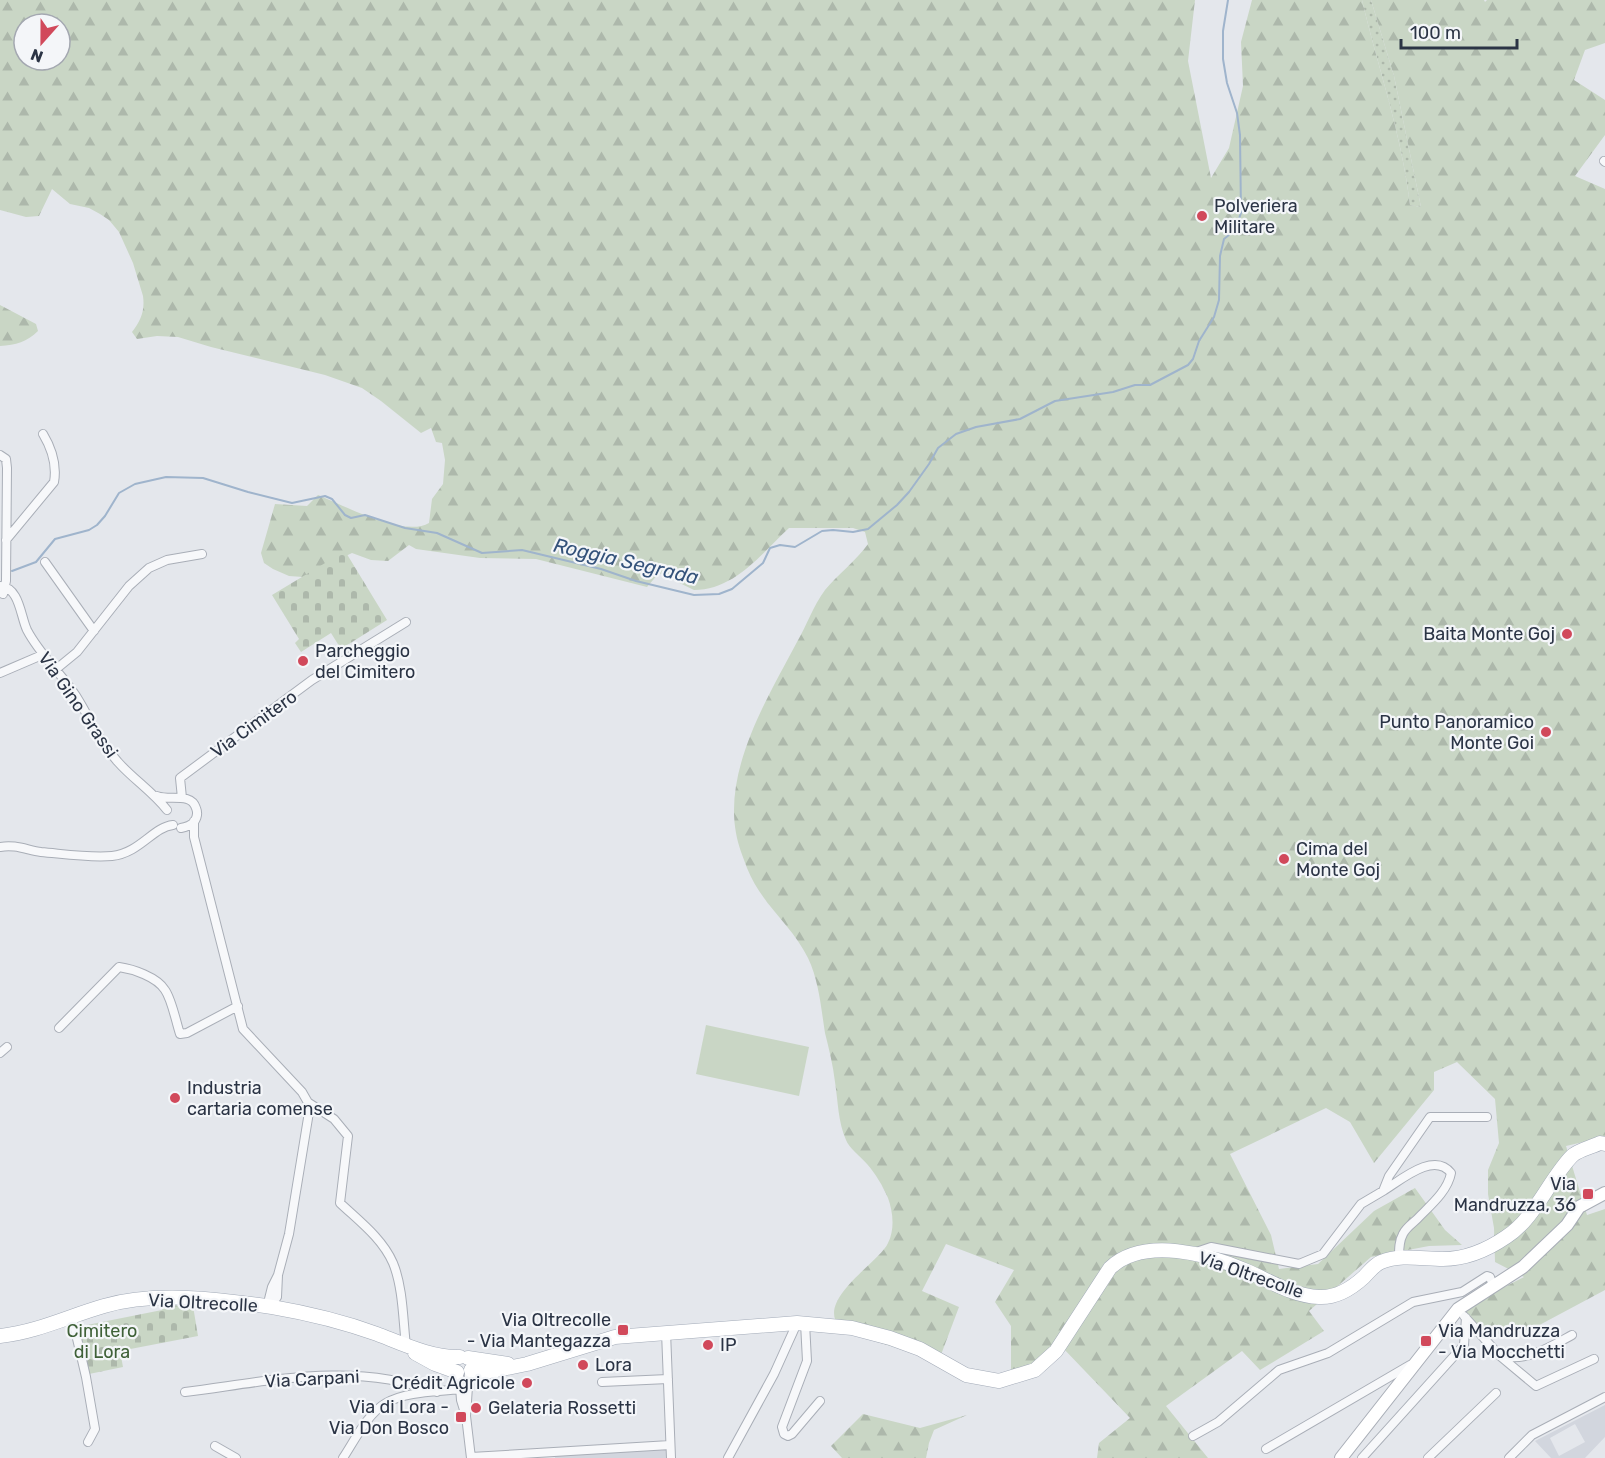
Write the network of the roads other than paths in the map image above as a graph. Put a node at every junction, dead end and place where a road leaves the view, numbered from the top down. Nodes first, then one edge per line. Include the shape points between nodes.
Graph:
1 (43, 434) dead end
2 (0, 455) edge
3 (5, 540) junction
4 (202, 554) dead end
5 (45, 562) dead end
6 (2, 590) edge
7 (406, 622) dead end
8 (94, 631) junction
9 (42, 655) junction
10 (55, 670) junction
11 (0, 673) edge
12 (146, 789) junction
13 (179, 798) junction
14 (167, 810) junction
15 (194, 821) junction
16 (172, 824) junction
17 (194, 837) junction
18 (0, 847) edge
19 (238, 1006) junction
20 (58, 1028) dead end
21 (309, 1103) junction
22 (1487, 1117) dead end
23 (1605, 1144) edge
24 (1383, 1191) junction
25 (1605, 1193) edge
26 (1192, 1253) junction
27 (1399, 1257) junction
28 (1493, 1286) junction
29 (270, 1307) junction
30 (1462, 1313) junction
31 (72, 1317) junction
32 (801, 1323) junction
33 (666, 1332) junction
34 (1572, 1335) dead end
35 (0, 1336) edge
36 (406, 1346) junction
37 (1500, 1356) junction
38 (1594, 1359) dead end
39 (1416, 1362) junction
40 (464, 1367) junction
41 (668, 1379) junction
42 (602, 1382) dead end
43 (460, 1389) junction
44 (185, 1392) dead end
45 (437, 1392) junction
46 (1496, 1393) dead end
47 (1605, 1396) edge
48 (820, 1401) dead end
49 (466, 1416) junction
50 (1193, 1436) dead end
51 (88, 1442) dead end
52 (670, 1445) junction
53 (215, 1446) dead end
54 (1266, 1449) dead end
55 (471, 1457) edge
56 (236, 1458) edge
57 (343, 1458) edge
58 (671, 1458) edge
59 (728, 1458) edge
60 (1341, 1458) edge
61 (1362, 1458) edge
62 (1428, 1458) edge
63 (1509, 1458) edge

1 - 3 street via 53,455 54,482
2 - 3 street via 7,463
3 - 6 street
4 - 8 street via 167,560 149,568 129,586
5 - 8 street
6 - 9 street, Via Gino Grassi via 21,613
7 - 13 street, Via Cimitero via 312,680 180,778
8 - 10 street
9 - 10 street, Via Gino Grassi
9 - 11 street
10 - 12 street, Via Gino Grassi via 77,698 104,746
12 - 13 street, Via Gino Grassi via 161,797
12 - 14 street, Via Gino Grassi
13 - 14 street
13 - 15 street via 193,803 197,813
14 - 16 street
15 - 16 street via 186,827
15 - 17 street
16 - 17 street
16 - 18 street via 136,848 110,856
17 - 19 street
19 - 20 street via 180,1034 165,989 130,968 119,967
19 - 21 street via 246,1032
21 - 29 street via 311,1112 277,1297
21 - 36 street via 334,1119 348,1136 340,1203 376,1237 393,1262
22 - 24 street via 1430,1117
23 - 27 main road, Via Oltrecolle via 1573,1155 1509,1235 1478,1254 1446,1259
24 - 26 street via 1361,1204 1323,1254 1299,1264 1211,1247
24 - 27 street via 1420,1169 1438,1164 1451,1173 1443,1191 1402,1235
25 - 28 street via 1579,1207 1567,1225 1523,1267
26 - 27 main road, Via Oltrecolle via 1293,1292 1321,1298 1343,1292 1377,1264
26 - 32 main road, Via Oltrecolle via 1153,1249 1118,1261 1056,1351 1035,1370 999,1381 966,1376 920,1349 890,1338 852,1328
28 - 30 street
28 - 50 street via 1487,1276 1462,1292 1413,1302 1328,1353 1279,1370 1218,1422
29 - 31 main road, Via Oltrecolle via 154,1298 127,1300
29 - 36 main road, Via Oltrecolle via 344,1324
30 - 37 street
30 - 39 street
30 - 61 street via 1464,1345
31 - 35 main road, Via Oltrecolle
31 - 51 street via 95,1429
32 - 33 main road, Via Oltrecolle
32 - 48 street via 807,1361 782,1427 783,1434 792,1434
32 - 59 street
33 - 40 main road, Via Oltrecolle via 615,1337 516,1365
33 - 41 street
34 - 37 street via 1534,1355
36 - 40 main road, Via Oltrecolle via 439,1354
37 - 38 street via 1536,1386
39 - 54 street
39 - 60 street
40 - 43 street
40 - 49 street
41 - 42 street
41 - 52 street
43 - 45 street
43 - 49 street
44 - 45 street, Via Carpani via 321,1375 385,1378
45 - 57 street via 407,1395 386,1403 371,1416
46 - 62 street
47 - 63 street via 1532,1435
49 - 55 street
52 - 55 street
52 - 58 street
53 - 56 street

